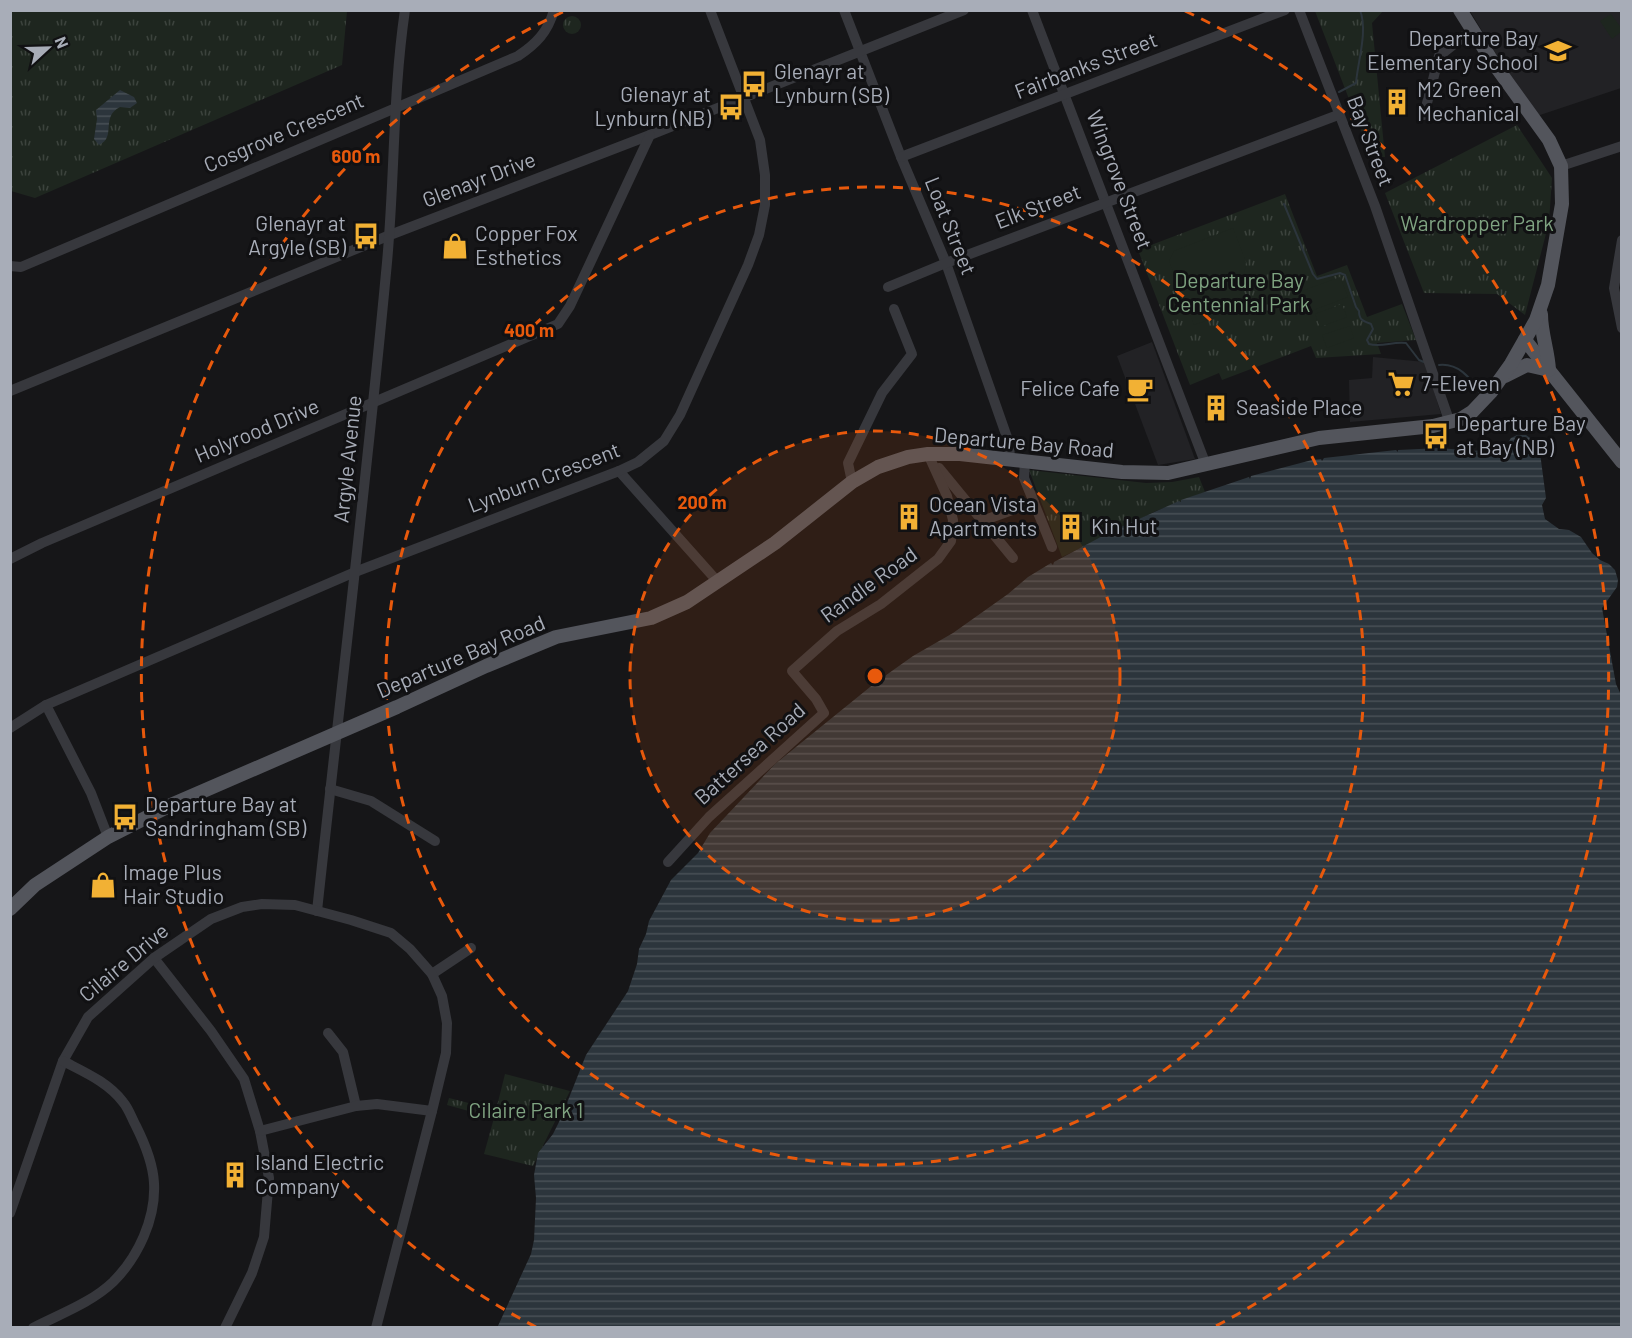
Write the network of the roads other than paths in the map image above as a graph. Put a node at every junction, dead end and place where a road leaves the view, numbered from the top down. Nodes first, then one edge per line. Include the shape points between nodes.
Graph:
1 (405, 10) edge
2 (554, 10) edge
3 (710, 10) edge
4 (844, 10) edge
5 (964, 10) edge
6 (1032, 10) edge
7 (1285, 10) edge
8 (1299, 10) edge
9 (1460, 10) edge
10 (1472, 30) junction
11 (859, 51) junction
12 (1065, 96) junction
13 (743, 97) junction
14 (394, 107) junction
15 (1338, 115) junction
16 (1425, 115) dead end
17 (650, 135) junction
18 (1622, 146) edge
19 (901, 157) junction
20 (1561, 166) junction
21 (1107, 202) junction
22 (390, 235) junction
23 (1622, 240) edge
24 (946, 263) junction
25 (10, 266) edge
26 (888, 287) dead end
27 (1541, 308) junction
28 (894, 309) dead end
29 (1622, 328) edge
30 (1525, 340) junction
31 (1549, 369) junction
32 (1501, 378) junction
33 (10, 391) edge
34 (374, 402) junction
35 (1450, 423) junction
36 (928, 454) junction
37 (1010, 459) junction
38 (1025, 461) junction
39 (1622, 462) edge
40 (1206, 465) junction
41 (619, 471) junction
42 (852, 482) junction
43 (1034, 502) junction
44 (982, 521) junction
45 (1052, 547) dead end
46 (1013, 558) dead end
47 (10, 559) edge
48 (355, 572) junction
49 (718, 582) junction
50 (792, 671) joint
51 (46, 705) junction
52 (10, 728) edge
53 (337, 734) junction
54 (330, 789) junction
55 (108, 837) junction
56 (435, 841) dead end
57 (668, 862) dead end
58 (10, 909) edge
59 (316, 911) junction
60 (471, 948) dead end
61 (154, 958) junction
62 (432, 974) junction
63 (328, 1033) dead end
64 (63, 1061) junction
65 (356, 1106) junction
66 (432, 1112) junction
67 (260, 1131) junction
68 (16, 1178) edge
69 (14, 1191) edge
70 (10, 1213) edge
71 (33, 1328) edge
72 (225, 1328) edge
73 (375, 1328) edge

1 - 14 street, Argyle Avenue
2 - 14 street, Cosgrove Crescent via 550,24 536,44 518,56
3 - 13 street, Lynburn Crescent
4 - 11 street, Loat Street
5 - 11 street, Glenayr Drive
6 - 12 street, Wingrove Street
7 - 12 street, Fairbanks Street
8 - 15 street, Bay Street
9 - 10 main road, Departure Bay Road
10 - 16 street via 1439,56
10 - 20 main road, Departure Bay Road via 1549,140
11 - 13 street, Glenayr Drive
11 - 19 street, Loat Street
12 - 19 street, Fairbanks Street
12 - 21 street, Wingrove Street
13 - 17 street, Glenayr Drive
13 - 41 street, Lynburn Crescent via 760,140 765,175 765,205 759,234 680,415 664,441 638,462
14 - 22 street, Argyle Avenue
14 - 25 street, Cosgrove Crescent via 21,267
15 - 21 street, Elk Street
15 - 35 street, Bay Street via 1375,206
17 - 22 street, Glenayr Drive
17 - 34 street, Holyrood Drive via 558,324
18 - 20 street
19 - 24 street, Loat Street
20 - 27 main road, Departure Bay Road via 1562,204
21 - 24 street, Elk Street
21 - 40 street, Wingrove Street
22 - 33 street, Glenayr Drive
22 - 34 street, Argyle Avenue
23 - 29 street via 1614,288
24 - 26 street, Elk Street
24 - 37 street, Loat Street via 1009,443
27 - 30 main road, Departure Bay Road
27 - 31 main road
28 - 42 street via 912,354 882,393 848,463
30 - 31 main road
30 - 32 main road, Departure Bay Road
31 - 32 main road via 1523,365
31 - 39 main road
32 - 35 main road, Departure Bay Road via 1472,412
34 - 47 street, Holyrood Drive
34 - 48 street, Argyle Avenue
35 - 40 main road, Departure Bay Road via 1319,438
36 - 37 main road, Departure Bay Road
36 - 42 main road, Departure Bay Road via 878,466
36 - 44 street
36 - 50 street, Randle Road via 947,495 951,541 938,559 881,604 837,631
37 - 38 main road, Departure Bay Road
38 - 40 main road, Departure Bay Road via 1154,474
38 - 43 street via 1024,478
41 - 48 street, Lynburn Crescent
41 - 49 street
42 - 49 main road, Departure Bay Road
43 - 44 street
43 - 45 street
44 - 46 street
48 - 51 street, Lynburn Crescent
48 - 53 street, Argyle Avenue
49 - 53 main road, Departure Bay Road via 651,618 556,637
50 - 57 street, Battersea Road via 824,713 709,817
51 - 52 street, Lynburn Crescent
51 - 55 street via 91,793
53 - 54 street, Argyle Avenue
53 - 55 main road, Departure Bay Road via 171,805
54 - 56 street via 371,801
54 - 59 street, Argyle Avenue
55 - 58 main road, Departure Bay Road via 35,885
59 - 61 street, Cilaire Drive via 295,905 242,907 211,919
59 - 62 street, Cilaire Drive via 391,933
60 - 62 street
61 - 64 street, Cilaire Drive via 88,1017
61 - 67 street via 211,1031 243,1080
62 - 66 street, Cilaire Drive via 442,996 447,1023 446,1053
63 - 65 street via 343,1052
64 - 68 street, Cilaire Drive
64 - 71 street via 99,1080 123,1102 146,1146 154,1182 152,1209 143,1239 112,1282 88,1300
65 - 66 street via 376,1104
65 - 67 street
66 - 73 street, Cilaire Drive
67 - 72 street via 268,1178 264,1237 252,1273
68 - 69 street, Cilaire Drive
69 - 70 street, Cilaire Drive

